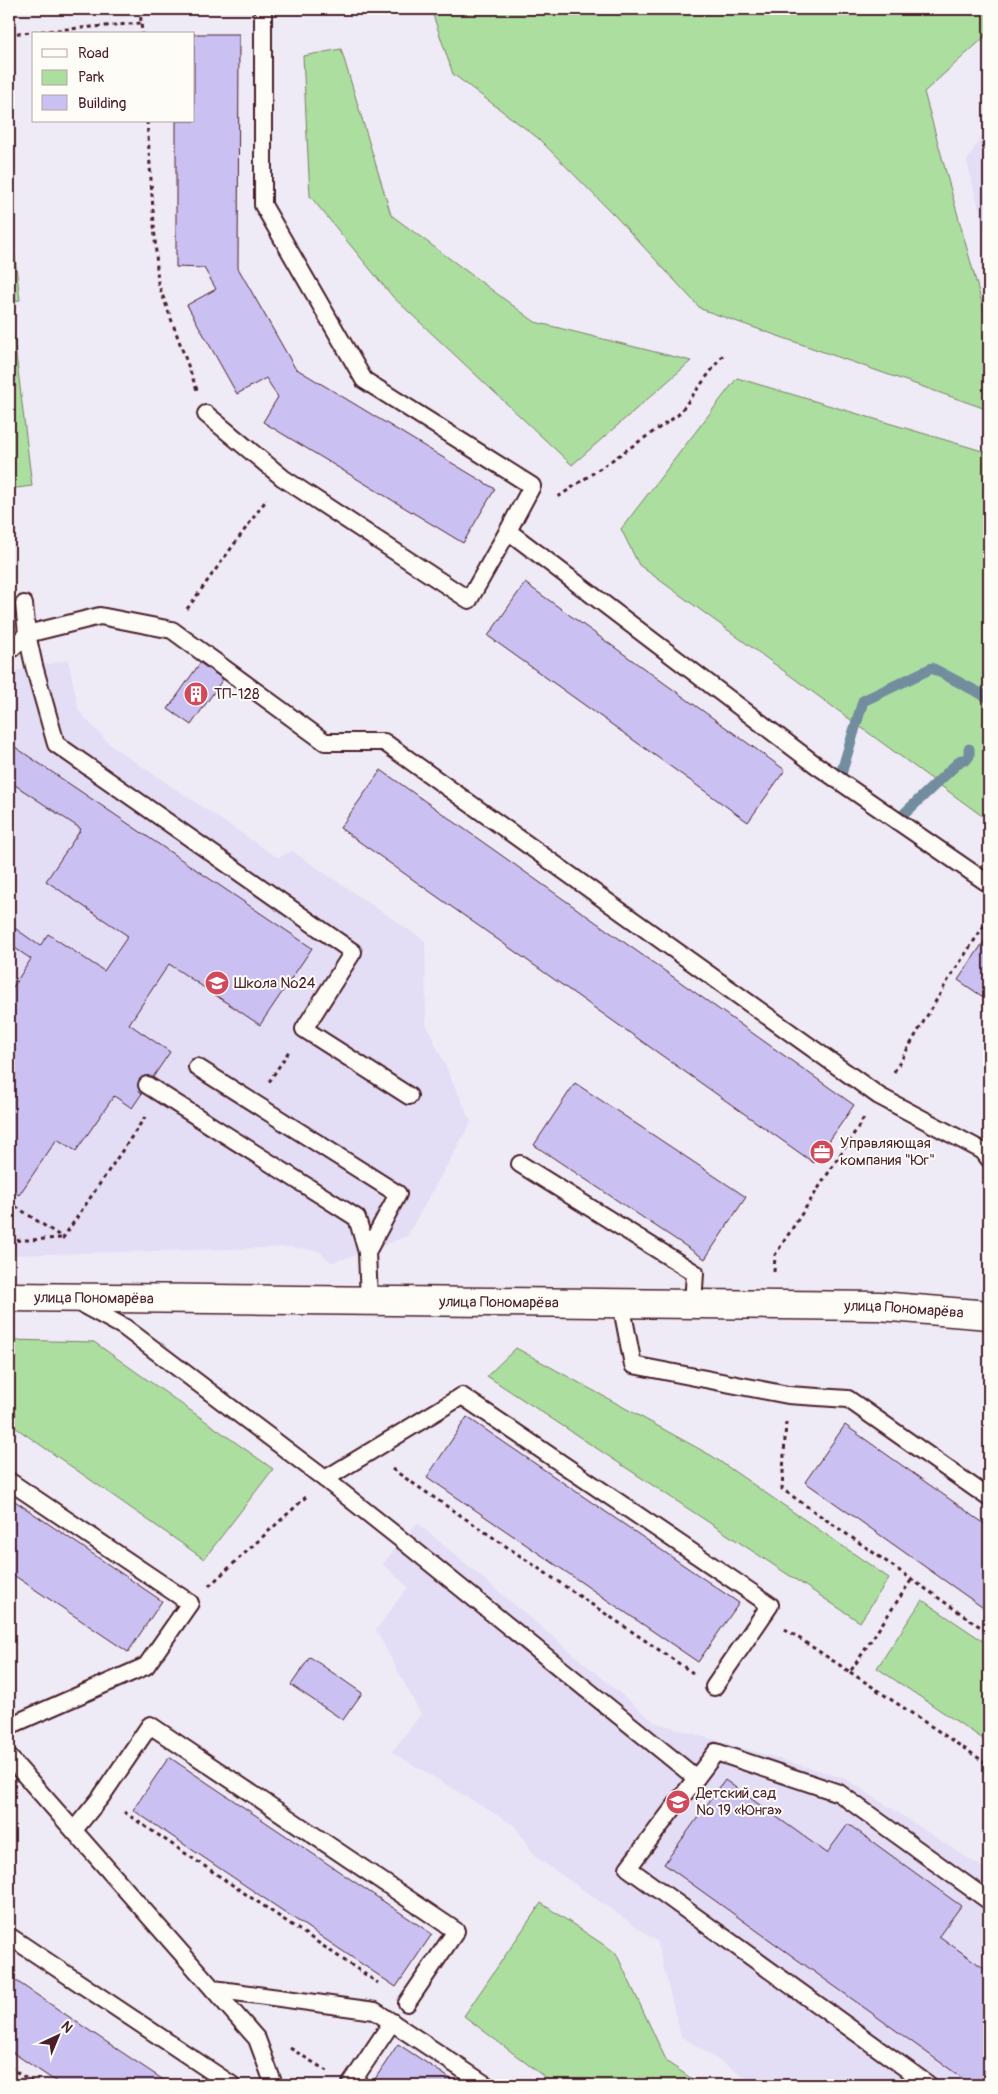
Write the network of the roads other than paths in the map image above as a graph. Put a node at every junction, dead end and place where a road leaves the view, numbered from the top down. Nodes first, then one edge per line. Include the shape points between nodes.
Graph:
1 (263, 9) edge
2 (206, 414) road end
3 (508, 531) junction
4 (24, 604) dead end
5 (27, 634) junction
6 (9, 651) edge
7 (989, 884) edge
8 (197, 1067) dead end
9 (154, 1090) road end
10 (410, 1096) dead end
11 (989, 1159) edge
12 (520, 1164) dead end
13 (367, 1252) junction
14 (9, 1297) edge
15 (70, 1298) junction
16 (369, 1301) junction
17 (620, 1303) junction
18 (693, 1304) junction
19 (989, 1315) edge
20 (325, 1479) junction
21 (9, 1481) edge
22 (989, 1498) edge
23 (714, 1687) road end
24 (9, 1726) edge
25 (9, 1757) edge
26 (696, 1778) junction
27 (74, 1830) junction
28 (989, 1901) edge
29 (9, 1936) edge
30 (213, 1989) junction
31 (408, 2003) road end
32 (392, 2022) junction
33 (232, 2085) edge
34 (274, 2085) edge
35 (350, 2085) edge
36 (486, 2085) edge
37 (929, 2085) edge

1 - 3 lane via 263,206 364,380 532,486
2 - 3 lane via 283,478 469,600
3 - 7 lane via 816,765
4 - 5 lane
5 - 6 lane
5 - 10 lane via 56,744 353,952 304,1029
5 - 11 lane via 100,616 172,630 325,742 384,742 879,1096 983,1151
8 - 13 lane via 398,1194
9 - 13 lane via 356,1218
12 - 18 lane via 696,1274
13 - 16 lane
14 - 15 street, улица Пономарёва
15 - 16 street, улица Пономарёва
15 - 20 lane via 124,1327
16 - 17 street, улица Пономарёва
17 - 18 street, улица Пономарёва
17 - 22 lane via 633,1365 788,1395 848,1399
18 - 19 street, улица Пономарёва via 879,1306
20 - 23 lane via 462,1396 770,1605
20 - 26 lane
21 - 24 lane via 190,1603 146,1666
25 - 27 lane
26 - 28 lane via 716,1752 839,1793
26 - 37 lane via 628,1868
27 - 30 lane
27 - 31 lane via 101,1797 150,1725 456,1931
29 - 33 lane
30 - 32 lane via 375,2011
30 - 34 lane via 257,2039
32 - 35 lane
32 - 36 lane

